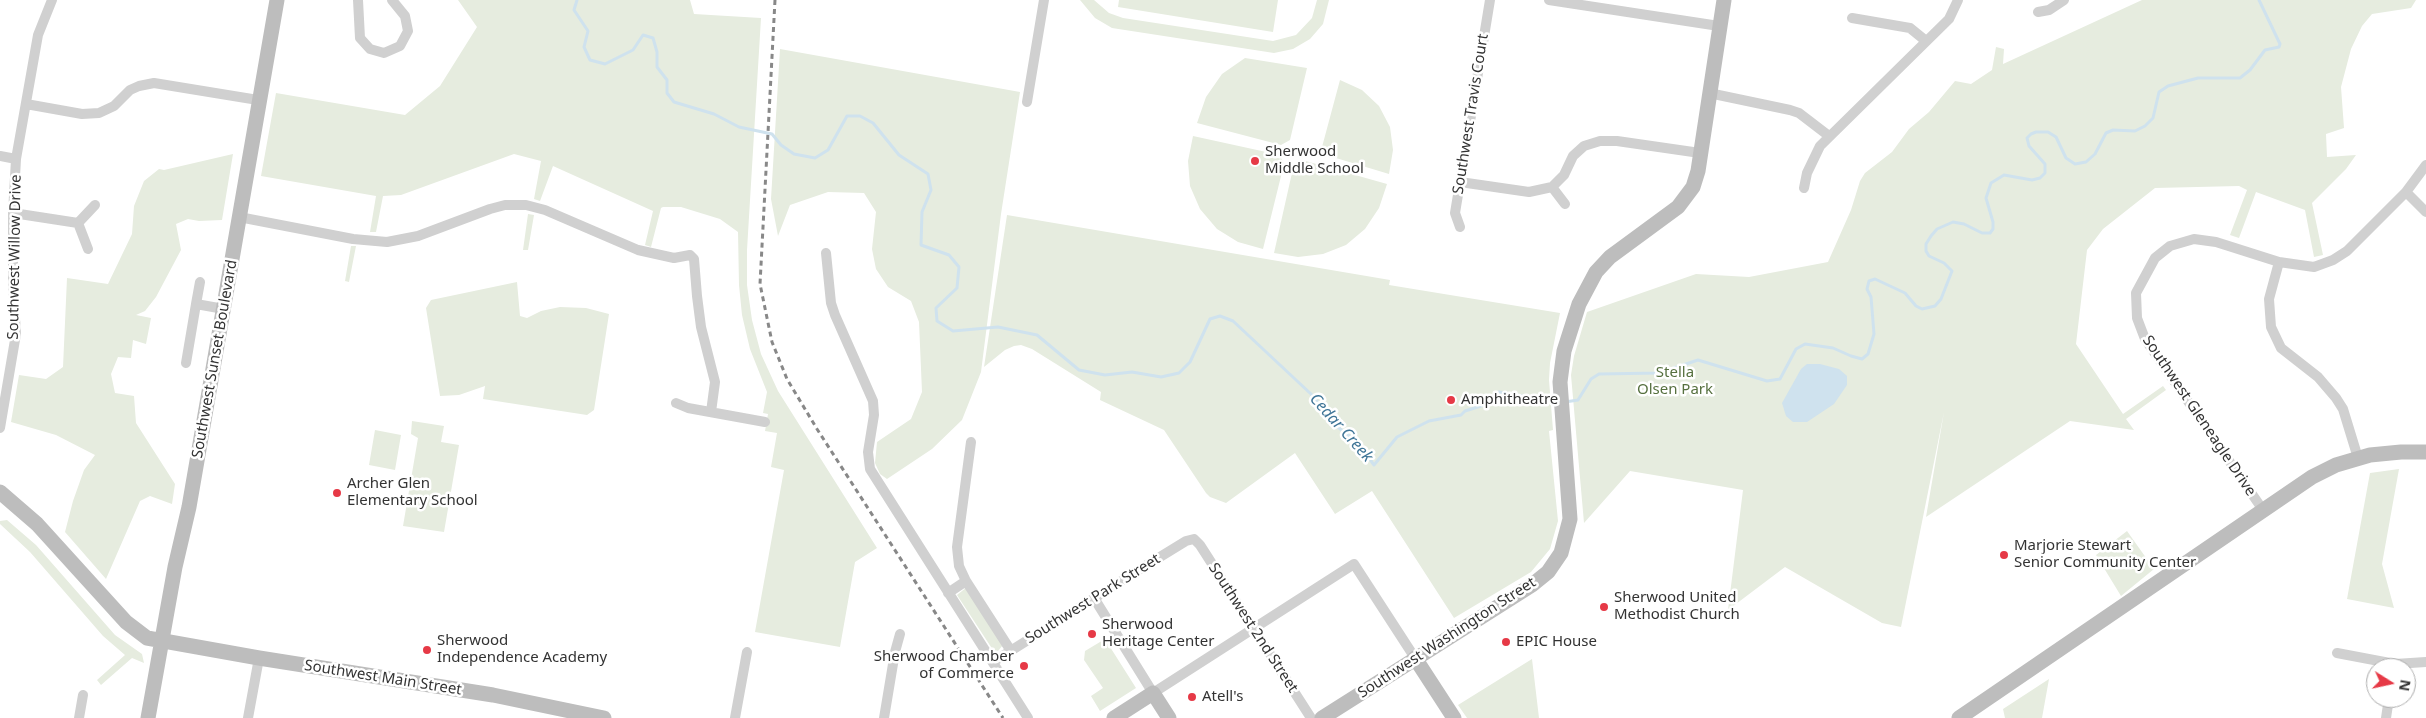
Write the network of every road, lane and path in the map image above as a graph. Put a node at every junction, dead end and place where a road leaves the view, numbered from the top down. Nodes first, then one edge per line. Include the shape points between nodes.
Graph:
1 (51, 0) edge
2 (277, 0) edge
3 (358, 0) edge
4 (392, 0) edge
5 (1044, 0) edge
6 (1490, 0) edge
7 (1549, 0) edge
8 (1724, 0) edge
9 (1958, 0) edge
10 (2064, 0) edge
11 (2038, 12) dead end
12 (1852, 18) dead end
13 (1720, 26) junction
14 (1926, 41) junction
15 (1709, 93) junction
16 (258, 100) junction
17 (1027, 102) dead end
18 (26, 104) junction
19 (1829, 136) junction
20 (1700, 153) junction
21 (0, 156) edge
22 (16, 159) junction
23 (2426, 166) edge
24 (1460, 182) junction
25 (1552, 187) junction
26 (1804, 188) dead end
27 (2406, 192) junction
28 (1565, 204) dead end
29 (94, 205) dead end
30 (2426, 212) edge
31 (13, 213) junction
32 (239, 217) junction
33 (78, 223) junction
34 (1460, 227) dead end
35 (88, 248) dead end
36 (826, 254) dead end
37 (2279, 262) junction
38 (200, 282) dead end
39 (196, 304) junction
40 (224, 309) junction
41 (186, 363) dead end
42 (676, 403) dead end
43 (711, 412) junction
44 (765, 422) dead end
45 (0, 428) edge
46 (971, 442) dead end
47 (2426, 452) edge
48 (2358, 458) junction
49 (0, 492) edge
50 (2263, 510) junction
51 (1194, 540) joint
52 (966, 581) junction
53 (948, 593) junction
54 (1094, 598) junction
55 (1253, 628) junction
56 (900, 634) dead end
57 (161, 641) junction
58 (1011, 651) junction
59 (747, 652) dead end
60 (2337, 653) dead end
61 (259, 658) junction
62 (1415, 658) junction
63 (2366, 660) edge
64 (993, 662) junction
65 (1153, 693) junction
66 (83, 696) dead end
67 (586, 716) edge
68 (79, 718) edge
69 (148, 718) edge
70 (248, 718) edge
71 (604, 718) edge
72 (735, 718) edge
73 (884, 718) edge
74 (1028, 718) edge
75 (1114, 718) edge
76 (1169, 718) edge
77 (1311, 718) edge
78 (1322, 718) edge
79 (1454, 718) edge
80 (1959, 718) edge

1 - 18 street, Southwest Willow Drive via 38,35
2 - 16 main road, Southwest Sunset Boulevard
3 - 4 street via 360,38 370,49 384,53 400,46 408,31 405,16
5 - 17 street
6 - 24 street, Southwest Travis Court
7 - 13 street
8 - 13 main road, Southwest Washington Street
9 - 14 street via 1949,19
10 - 11 street via 2049,10
12 - 14 street via 1910,28
13 - 15 main road, Southwest Washington Street
14 - 19 street
15 - 19 street via 1799,113
15 - 20 main road, Southwest Washington Street
16 - 18 street via 154,83 130,90 114,106 99,114
16 - 32 main road, Southwest Sunset Boulevard
18 - 22 street, Southwest Willow Drive
19 - 26 street via 1813,160
20 - 25 street via 1600,141 1584,146 1573,156 1564,175
20 - 62 main road, Southwest Washington Street via 1697,178 1686,199 1605,262 1587,286 1577,311 1561,362 1570,519 1558,557 1548,572 1532,585
21 - 22 street
22 - 31 street, Southwest Willow Drive
23 - 27 street, Southwest Gleneagle Drive
24 - 25 street via 1529,192
24 - 34 street, Southwest Travis Court via 1454,213
25 - 28 street
27 - 30 street
27 - 37 street, Southwest Gleneagle Drive via 2347,251 2333,260 2314,267
29 - 33 street
31 - 33 street
31 - 45 street, Southwest Willow Drive via 16,334
32 - 40 main road, Southwest Sunset Boulevard
32 - 43 street via 387,242 418,236 505,205 526,206 545,210 638,250 669,257 690,255 694,259 701,327 715,382
33 - 35 street
36 - 53 street via 831,303 873,401 868,452 870,469
37 - 48 street via 2269,299 2271,327 2281,348 2318,378 2336,398 2343,409
37 - 50 street, Southwest Gleneagle Drive via 2216,242 2194,239 2170,246 2155,258 2136,293 2136,318 2145,339
38 - 39 street
39 - 40 street
39 - 41 street
40 - 57 main road, Southwest Sunset Boulevard via 189,507
42 - 43 street
43 - 44 street
46 - 52 street via 957,547 959,566
47 - 48 main road
48 - 50 main road via 2312,476
49 - 57 main road, Southwest Main Street via 42,530 126,622 143,636
50 - 80 main road
51 - 54 street, Southwest Park Street via 1186,541
51 - 55 street, Southwest 2nd Street via 1200,544
52 - 53 street
52 - 58 street
53 - 64 street
54 - 58 street, Southwest Park Street
54 - 65 street
55 - 62 street via 1354,564
55 - 65 street
55 - 77 street, Southwest 2nd Street
56 - 73 street
57 - 61 main road, Southwest Main Street
57 - 69 main road, Southwest Sunset Boulevard
58 - 64 street, Southwest Park Street
59 - 72 street
60 - 63 street
61 - 67 main road, Southwest Main Street via 493,695
61 - 70 street
62 - 78 main road, Southwest Washington Street
62 - 79 main road
64 - 74 street
65 - 75 main road
65 - 76 main road
66 - 68 street
67 - 71 main road, Southwest Main Street

